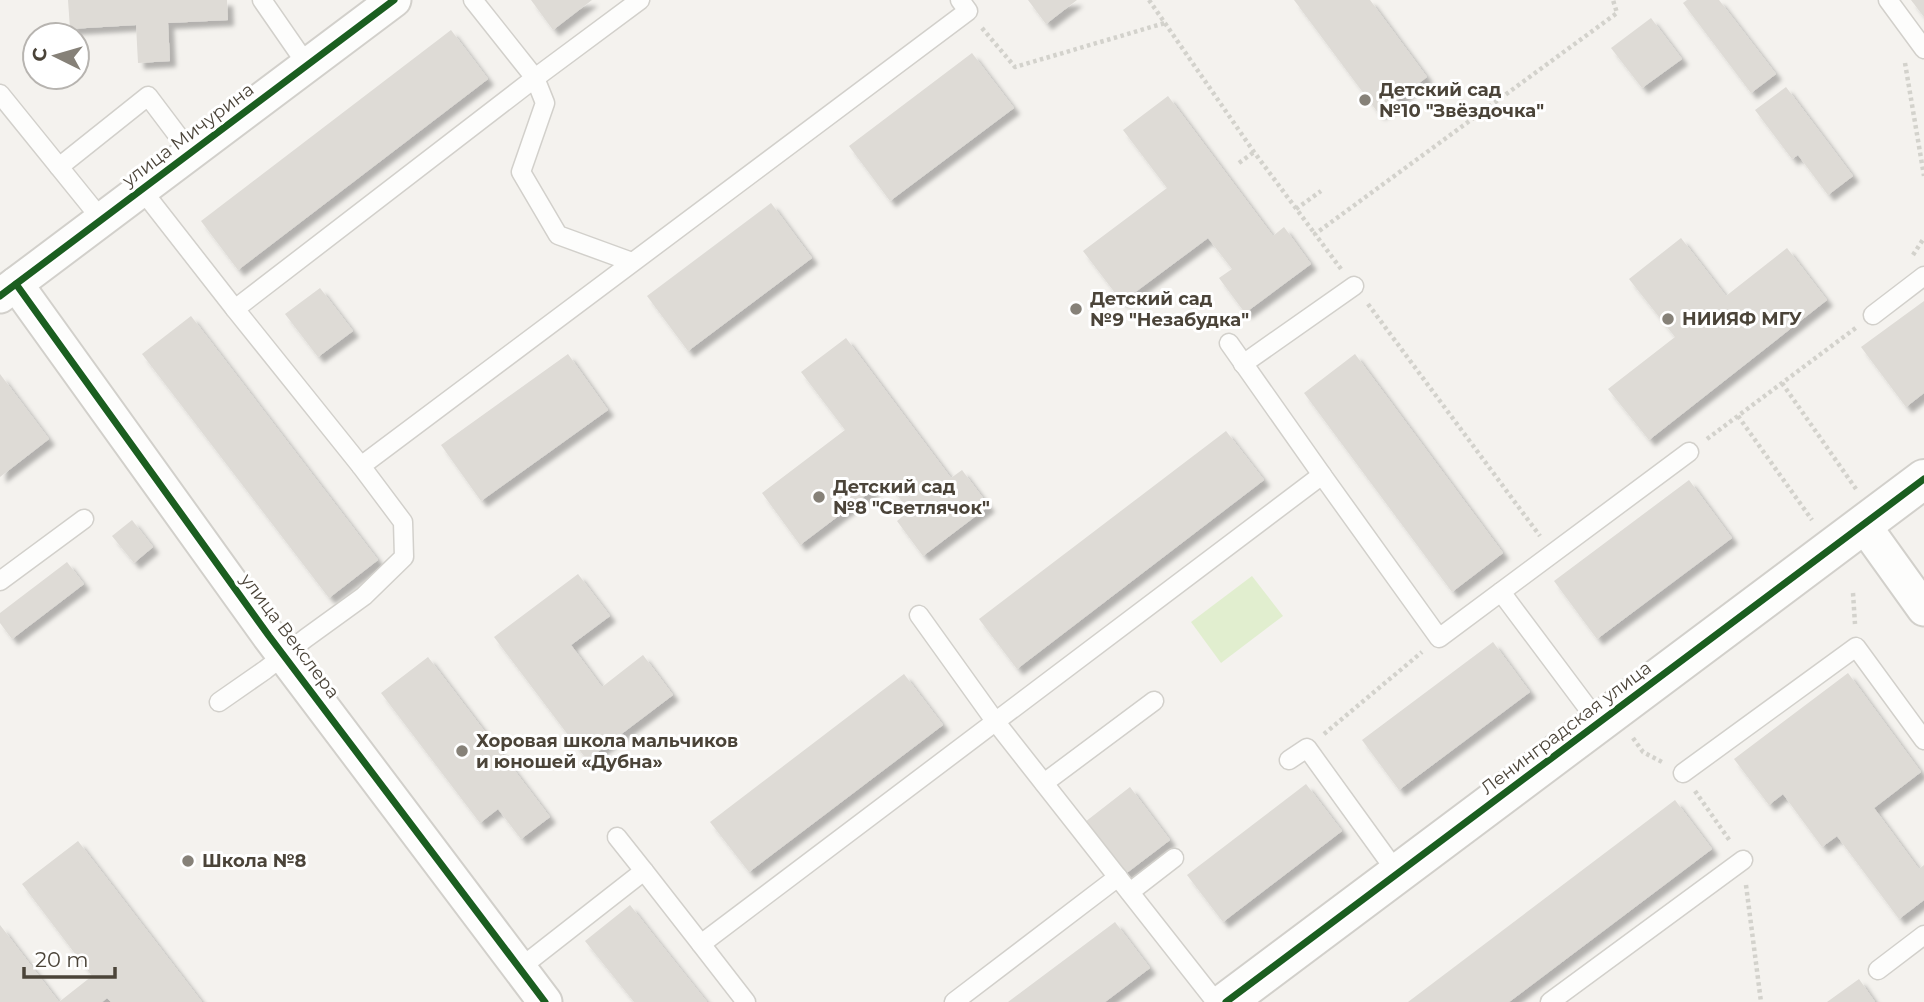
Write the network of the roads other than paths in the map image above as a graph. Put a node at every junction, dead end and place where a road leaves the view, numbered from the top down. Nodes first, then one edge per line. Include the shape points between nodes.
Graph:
1 (262, 0) edge
2 (394, 0) edge
3 (473, 0) edge
4 (640, 0) edge
5 (964, 6) edge
6 (1892, 6) edge
7 (1924, 49) edge
8 (307, 65) junction
9 (535, 78) junction
10 (0, 94) edge
11 (191, 153) junction
12 (59, 167) junction
13 (142, 190) junction
14 (102, 220) junction
15 (632, 262) junction
16 (1924, 276) edge
17 (1354, 286) road end
18 (8, 290) edge
19 (235, 309) junction
20 (1873, 315) road end
21 (1229, 343) dead end
22 (1244, 364) junction
23 (1689, 452) road end
24 (361, 466) junction
25 (1322, 475) junction
26 (1924, 479) edge
27 (1860, 507) junction
28 (85, 519) dead end
29 (0, 581) edge
30 (1501, 592) junction
31 (1924, 609) edge
32 (919, 615) dead end
33 (284, 655) junction
34 (1154, 701) dead end
35 (219, 702) dead end
36 (1607, 718) junction
37 (995, 721) junction
38 (1924, 740) edge
39 (1289, 760) dead end
40 (1683, 773) road end
41 (1044, 783) junction
42 (617, 837) dead end
43 (1174, 858) dead end
44 (1743, 860) dead end
45 (644, 871) junction
46 (1398, 874) junction
47 (1118, 877) junction
48 (1130, 892) junction
49 (1924, 935) edge
50 (701, 944) junction
51 (520, 968) junction
52 (1878, 970) dead end
53 (545, 1002) edge
54 (746, 1002) edge
55 (954, 1002) edge
56 (1216, 1002) edge
57 (1226, 1002) edge
58 (1550, 1002) edge

1 - 8 lane
2 - 8 street, улица Мичурина
3 - 9 lane
4 - 9 lane
5 - 15 lane
6 - 7 lane
8 - 11 street, улица Мичурина
9 - 15 lane via 545,103 521,172 558,235
9 - 19 lane
10 - 12 lane
11 - 12 lane via 148,96
11 - 13 street, улица Мичурина
12 - 14 lane
13 - 14 street, улица Мичурина
13 - 19 lane
14 - 18 street, улица Мичурина
15 - 24 lane
16 - 20 lane
17 - 22 lane
18 - 33 street, улица Векслера
19 - 24 lane
21 - 22 lane
22 - 25 lane
23 - 30 lane
24 - 33 lane via 403,522 404,557 365,596
25 - 30 lane via 1439,638
25 - 37 lane
26 - 27 street, Ленинградская улица
27 - 31 street
27 - 36 street, Ленинградская улица
28 - 29 lane
30 - 36 lane
32 - 37 lane
33 - 35 lane
33 - 51 street, улица Векслера
34 - 41 lane
36 - 46 street, Ленинградская улица
37 - 41 lane
37 - 50 lane
38 - 40 lane via 1856,647
39 - 46 lane via 1307,748
41 - 47 lane
42 - 45 lane
43 - 48 lane
44 - 58 lane
45 - 50 lane
45 - 51 lane
46 - 57 street, Ленинградская улица
47 - 48 lane
47 - 55 lane
48 - 56 lane
49 - 52 lane
50 - 54 lane
51 - 53 street, улица Векслера

